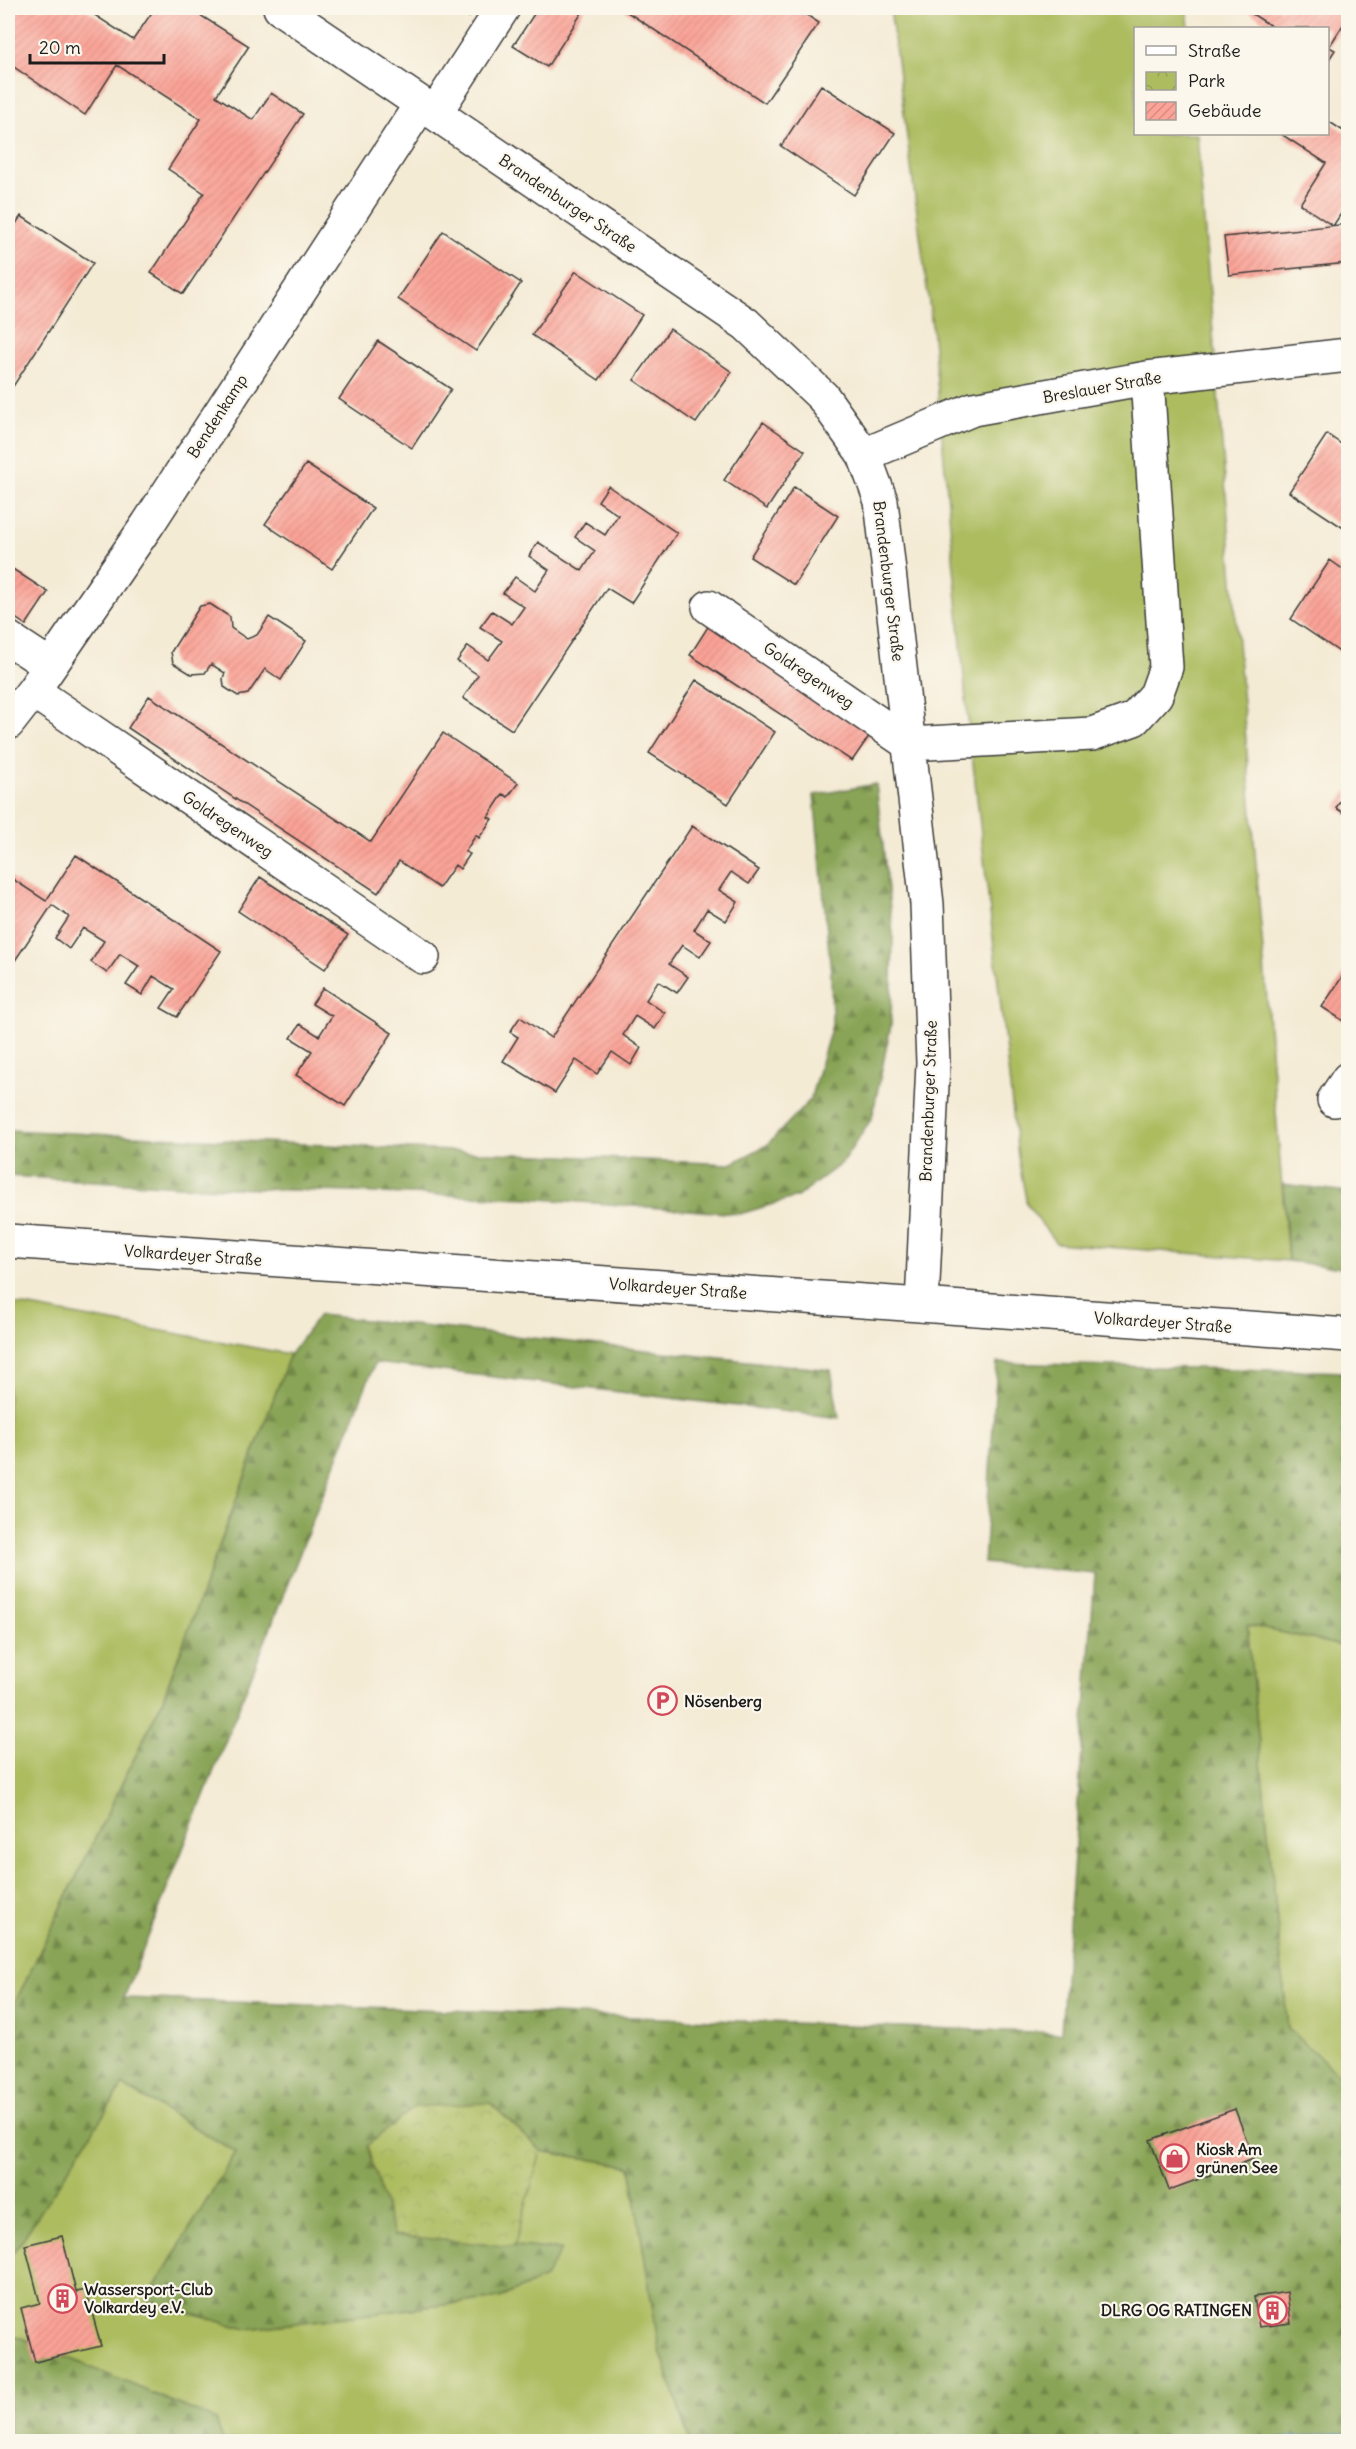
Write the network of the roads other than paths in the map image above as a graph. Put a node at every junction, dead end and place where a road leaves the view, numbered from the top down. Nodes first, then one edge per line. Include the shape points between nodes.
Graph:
1 (280, 8) edge
2 (503, 8) edge
3 (428, 109) junction
4 (1348, 354) edge
5 (1147, 378) junction
6 (864, 455) junction
7 (709, 606) dead end
8 (8, 638) edge
9 (41, 678) junction
10 (8, 723) edge
11 (909, 744) junction
12 (423, 957) dead end
13 (8, 1241) edge
14 (922, 1305) junction
15 (1348, 1335) edge

1 - 3 street, Brandenburger Straße
2 - 3 street, Bendenkamp
3 - 6 street, Brandenburger Straße via 746,324 823,397
3 - 9 street, Bendenkamp
4 - 5 street, Breslauer Straße
5 - 6 street, Breslauer Straße via 973,409
5 - 11 street via 1166,667 1155,695 1134,719 1092,734
6 - 11 street, Brandenburger Straße via 881,501
7 - 11 street, Goldregenweg
8 - 9 street, Goldregenweg
9 - 10 street, Bendenkamp
9 - 12 street, Goldregenweg
11 - 14 street, Brandenburger Straße via 927,904 933,1063
13 - 14 street, Volkardeyer Straße
14 - 15 street, Volkardeyer Straße

